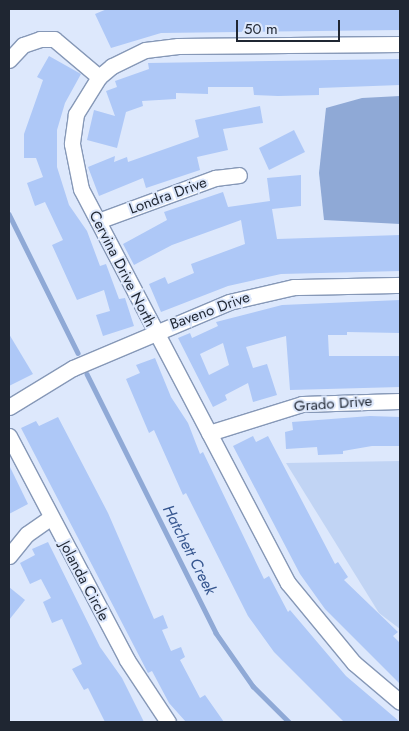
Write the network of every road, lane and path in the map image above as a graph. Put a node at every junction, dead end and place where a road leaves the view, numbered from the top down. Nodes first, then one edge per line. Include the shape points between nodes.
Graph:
1 (400, 44) edge
2 (9, 60) edge
3 (99, 77) junction
4 (239, 175) dead end
5 (98, 221) junction
6 (400, 285) edge
7 (155, 331) junction
8 (400, 401) edge
9 (9, 407) edge
10 (209, 433) junction
11 (9, 436) edge
12 (51, 517) junction
13 (9, 556) edge
14 (400, 702) edge
15 (168, 722) edge

1 - 3 street, Cervina Drive North via 161,48 127,57
2 - 3 street via 23,45 40,38 54,39
3 - 5 street, Cervina Drive North via 76,114 72,144 76,174
4 - 5 street, Londra Drive via 215,178
5 - 7 street, Cervina Drive North
6 - 7 street, Baveno Drive via 294,287 260,293
7 - 9 street, Baveno Drive via 73,368
7 - 10 street, Cervina Drive North
8 - 10 street, Grado Drive via 296,406
10 - 14 street, Cervina Drive North via 288,583 354,663
11 - 12 street, Jolanda Circle
12 - 13 street via 27,534
12 - 15 street, Jolanda Circle via 127,660

